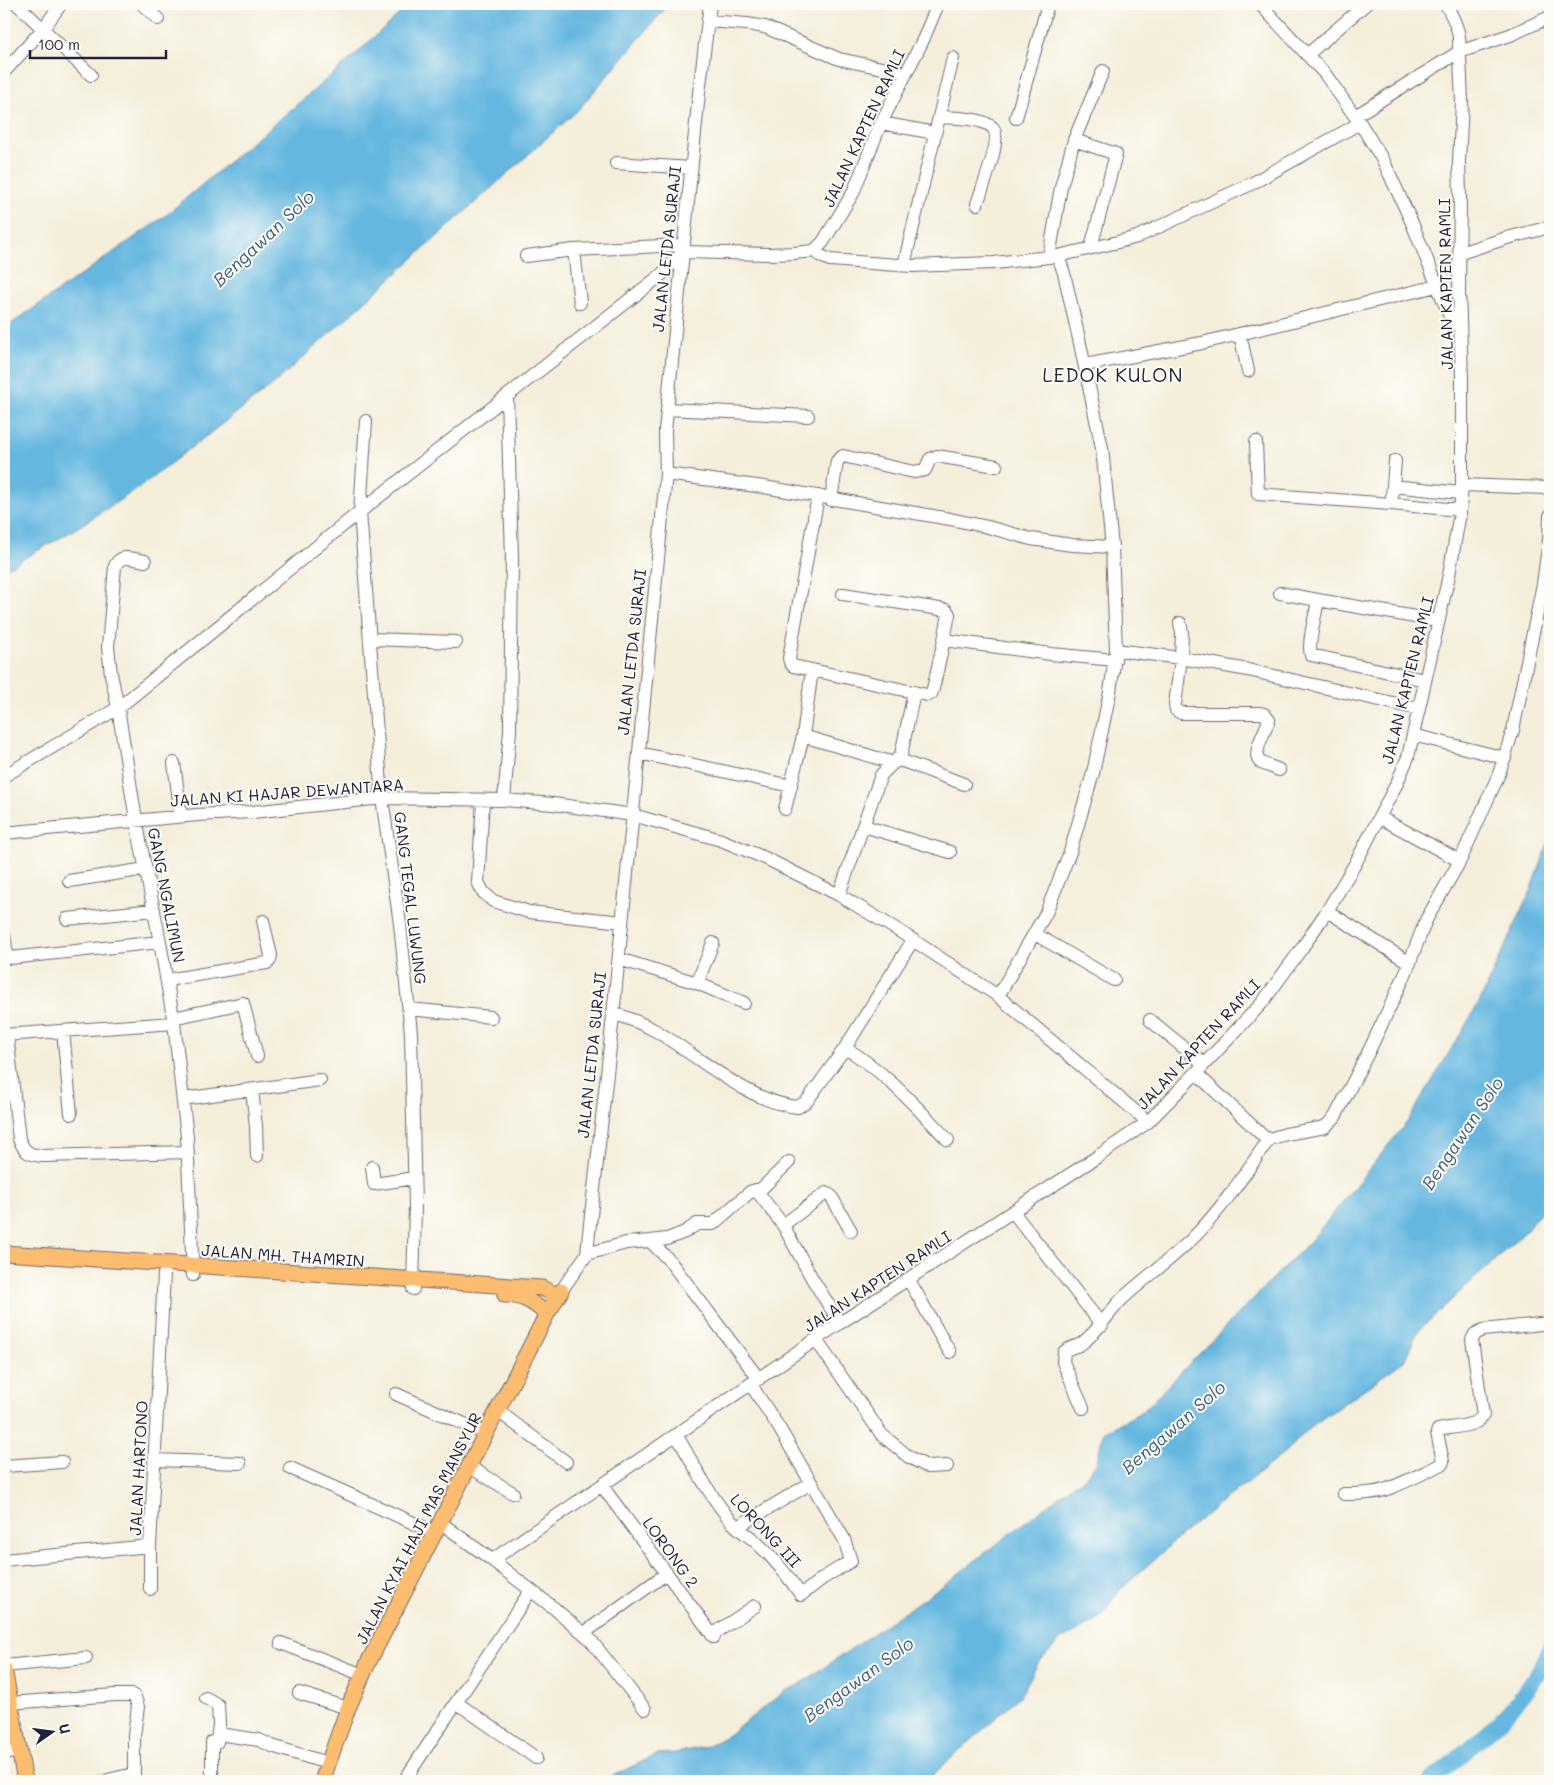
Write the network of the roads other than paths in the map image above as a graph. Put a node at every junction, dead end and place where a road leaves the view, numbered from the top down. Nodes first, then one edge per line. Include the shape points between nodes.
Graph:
1 (17, 4) edge
2 (61, 4) edge
3 (142, 4) edge
4 (710, 4) edge
5 (925, 4) edge
6 (938, 4) edge
7 (1048, 4) edge
8 (1260, 4) edge
9 (1366, 4) edge
10 (1446, 4) edge
11 (932, 16) junction
12 (1550, 17) edge
13 (158, 19) dead end
14 (708, 21) junction
15 (43, 29) junction
16 (1458, 52) junction
17 (1307, 55) junction
18 (953, 58) dead end
19 (1103, 71) dead end
20 (4, 72) edge
21 (906, 73) junction
22 (91, 75) dead end
23 (939, 116) junction
24 (1016, 118) dead end
25 (1357, 119) junction
26 (881, 123) junction
27 (935, 133) junction
28 (1074, 140) junction
29 (616, 163) dead end
30 (691, 168) junction
31 (977, 204) dead end
32 (1550, 227) edge
33 (1091, 248) junction
34 (683, 249) junction
35 (574, 250) junction
36 (814, 251) junction
37 (1460, 253) junction
38 (526, 256) dead end
39 (1054, 257) junction
40 (904, 265) junction
41 (1437, 286) junction
42 (580, 303) dead end
43 (1460, 327) junction
44 (1240, 334) junction
45 (1085, 365) junction
46 (1248, 371) dead end
47 (507, 396) junction
48 (667, 409) junction
49 (808, 416) dead end
50 (366, 422) dead end
51 (1256, 442) dead end
52 (1395, 461) dead end
53 (996, 466) dead end
54 (666, 474) junction
55 (1393, 486) junction
56 (1550, 488) edge
57 (1462, 489) junction
58 (818, 496) junction
59 (831, 500) junction
60 (1391, 504) junction
61 (1460, 510) junction
62 (360, 512) junction
63 (1550, 516) edge
64 (1112, 547) junction
65 (145, 561) dead end
66 (1280, 593) dead end
67 (843, 594) dead end
68 (1318, 600) junction
69 (1438, 621) junction
70 (1180, 623) dead end
71 (370, 639) junction
72 (944, 640) junction
73 (456, 642) dead end
74 (1116, 655) junction
75 (1181, 658) junction
76 (812, 670) junction
77 (1425, 680) junction
78 (914, 692) junction
79 (118, 708) junction
80 (1419, 709) junction
81 (1414, 735) junction
82 (803, 736) junction
83 (639, 752) junction
84 (1505, 758) junction
85 (895, 761) junction
86 (174, 763) dead end
87 (1279, 770) dead end
88 (4, 776) edge
89 (964, 784) dead end
90 (790, 786) junction
91 (382, 798) junction
92 (483, 800) junction
93 (504, 800) junction
94 (785, 809) dead end
95 (633, 815) junction
96 (181, 816) junction
97 (1379, 817) junction
98 (136, 820) junction
99 (864, 826) junction
100 (4, 833) edge
101 (950, 852) dead end
102 (1460, 861) junction
103 (146, 869) junction
104 (69, 881) dead end
105 (839, 895) junction
106 (154, 910) junction
107 (1327, 911) junction
108 (66, 919) dead end
109 (263, 921) dead end
110 (622, 922) junction
111 (1035, 934) junction
112 (4, 935) edge
113 (913, 940) junction
114 (160, 942) junction
115 (713, 943) dead end
116 (619, 959) junction
117 (1410, 963) junction
118 (167, 980) junction
119 (1114, 980) dead end
120 (697, 983) junction
121 (998, 996) junction
122 (744, 1003) dead end
123 (409, 1009) junction
124 (613, 1013) junction
125 (491, 1017) dead end
126 (174, 1020) junction
127 (1150, 1020) dead end
128 (62, 1031) junction
129 (6, 1035) edge
130 (845, 1048) junction
131 (257, 1056) dead end
132 (1200, 1069) junction
133 (320, 1080) dead end
134 (252, 1090) junction
135 (183, 1099) junction
136 (71, 1114) dead end
137 (1148, 1122) junction
138 (1269, 1139) junction
139 (948, 1140) dead end
140 (188, 1152) junction
141 (256, 1156) dead end
142 (790, 1162) dead end
143 (372, 1166) dead end
144 (414, 1178) junction
145 (758, 1192) junction
146 (1013, 1212) junction
147 (783, 1224) junction
148 (851, 1231) dead end
149 (650, 1241) junction
150 (587, 1250) junction
151 (4, 1253) edge
152 (4, 1263) edge
153 (193, 1271) junction
154 (164, 1274) junction
155 (908, 1279) junction
156 (413, 1284) junction
157 (560, 1294) junction
158 (533, 1295) junction
159 (548, 1314) junction
160 (1550, 1322) edge
161 (840, 1323) junction
162 (1102, 1325) junction
163 (816, 1340) junction
164 (950, 1352) dead end
165 (755, 1382) junction
166 (396, 1394) dead end
167 (1084, 1408) dead end
168 (498, 1411) junction
169 (487, 1434) junction
170 (677, 1436) junction
171 (154, 1460) junction
172 (62, 1462) dead end
173 (566, 1462) dead end
174 (240, 1463) dead end
175 (4, 1466) edge
176 (470, 1466) junction
177 (947, 1466) dead end
178 (290, 1468) dead end
179 (811, 1483) junction
180 (602, 1486) junction
181 (513, 1493) dead end
182 (1344, 1494) dead end
183 (737, 1527) junction
184 (438, 1528) junction
185 (150, 1546) junction
186 (4, 1560) edge
187 (492, 1560) junction
188 (667, 1573) junction
189 (150, 1589) dead end
190 (531, 1590) junction
191 (755, 1606) dead end
192 (584, 1633) junction
193 (280, 1643) dead end
194 (86, 1658) dead end
195 (4, 1668) edge
196 (363, 1675) junction
197 (299, 1693) dead end
198 (206, 1698) dead end
199 (458, 1702) junction
200 (10, 1703) junction
201 (348, 1708) junction
202 (645, 1710) dead end
203 (218, 1734) junction
204 (20, 1752) junction
205 (4, 1753) edge
206 (536, 1758) dead end
207 (327, 1763) junction
208 (134, 1778) edge
209 (25, 1781) edge
210 (104, 1781) edge
211 (212, 1781) edge
212 (322, 1781) edge
213 (404, 1781) edge

1 - 15 street
2 - 15 street
3 - 13 street
4 - 14 street, JALAN LETDA SURAJI
5 - 11 street
6 - 11 street, JALAN KAPTEN RAMLI
7 - 24 street
8 - 17 street
9 - 17 street
10 - 16 street, JALAN KAPTEN RAMLI via 1459,38
11 - 21 street, JALAN KAPTEN RAMLI
12 - 16 street via 1510,35
14 - 21 street via 765,27 839,59
14 - 30 street, JALAN LETDA SURAJI
15 - 20 street
15 - 22 street
16 - 25 street
16 - 37 street, JALAN KAPTEN RAMLI via 1462,102 1458,162
17 - 25 street
18 - 23 street
19 - 28 street
21 - 26 street, JALAN KAPTEN RAMLI
23 - 27 street
23 - 31 street via 969,119 992,127 995,132 996,146
25 - 33 street via 1274,172 1223,198 1137,237
25 - 41 street via 1384,162
26 - 27 street
26 - 36 street, JALAN KAPTEN RAMLI via 852,193 824,242
27 - 40 street
28 - 33 street via 1116,154
28 - 39 street via 1061,187
29 - 30 street
30 - 34 street, JALAN LETDA SURAJI
32 - 37 street
33 - 39 street
34 - 35 street
34 - 36 street via 771,254
34 - 47 street via 661,275
34 - 48 street, JALAN LETDA SURAJI
35 - 38 street
35 - 42 street
36 - 40 street via 830,260
37 - 43 street, JALAN KAPTEN RAMLI
39 - 40 street via 994,263
39 - 45 street via 1064,274
41 - 43 street via 1451,319
41 - 44 street
43 - 57 street, JALAN KAPTEN RAMLI
44 - 45 street
44 - 46 street
45 - 64 street via 1102,448
47 - 62 street
47 - 93 street via 512,558 510,730
48 - 49 street
48 - 54 street, JALAN LETDA SURAJI
50 - 62 street, GANG TEGAL LUWUNG
51 - 60 street via 1258,494
52 - 55 street
53 - 59 street via 937,456 930,459 925,470 914,472 843,456 837,461
54 - 58 street
54 - 83 street, JALAN LETDA SURAJI
55 - 57 street
55 - 60 street
56 - 57 street
57 - 61 street, JALAN KAPTEN RAMLI
58 - 59 street
58 - 76 street via 789,658 793,666
59 - 64 street via 950,519 1031,539
60 - 61 street
61 - 69 street, JALAN KAPTEN RAMLI
62 - 71 street, GANG TEGAL LUWUNG
62 - 79 street
63 - 84 street via 1543,584
64 - 74 street
65 - 79 street, GANG NGALIMUN via 123,557 115,566 108,647
66 - 68 street
67 - 72 street via 946,610 949,618
68 - 69 street
68 - 77 street via 1310,655
69 - 77 street, JALAN KAPTEN RAMLI
70 - 75 street
71 - 73 street
71 - 91 street, GANG TEGAL LUWUNG
72 - 74 street via 1051,654
72 - 78 street via 931,694
74 - 75 street
74 - 111 street via 1081,817 1056,891
75 - 80 street
75 - 87 street via 1176,710 1181,713 1264,714 1269,720 1257,757
76 - 78 street
76 - 82 street
77 - 80 street, JALAN KAPTEN RAMLI
78 - 85 street via 901,755
79 - 88 street
79 - 98 street, GANG NGALIMUN
80 - 81 street, JALAN KAPTEN RAMLI
81 - 84 street
81 - 97 street, JALAN KAPTEN RAMLI via 1397,783
82 - 85 street
82 - 90 street
83 - 90 street
83 - 95 street, JALAN LETDA SURAJI
84 - 102 street
85 - 89 street
85 - 99 street via 881,775
86 - 96 street
90 - 94 street
91 - 92 street, JALAN KI HAJAR DEWANTARA
91 - 96 street, JALAN KI HAJAR DEWANTARA
91 - 123 street, GANG TEGAL LUWUNG
92 - 93 street, JALAN KI HAJAR DEWANTARA
92 - 110 street via 478,882 493,901 529,912
93 - 95 street, JALAN KI HAJAR DEWANTARA
95 - 105 street, JALAN KI HAJAR DEWANTARA via 721,840
95 - 110 street, JALAN LETDA SURAJI
96 - 98 street, JALAN KI HAJAR DEWANTARA
97 - 102 street
97 - 107 street, JALAN KAPTEN RAMLI
98 - 100 street, JALAN KI HAJAR DEWANTARA
98 - 103 street, GANG NGALIMUN
99 - 101 street
99 - 105 street
102 - 117 street via 1426,920
103 - 104 street
103 - 106 street, GANG NGALIMUN
105 - 113 street, JALAN KI HAJAR DEWANTARA
106 - 108 street
106 - 114 street, GANG NGALIMUN
107 - 117 street
107 - 132 street, JALAN KAPTEN RAMLI via 1262,1003
109 - 118 street via 271,955 267,963
110 - 116 street, JALAN LETDA SURAJI
111 - 119 street
111 - 121 street
112 - 114 street via 10,958
113 - 121 street, JALAN KI HAJAR DEWANTARA
113 - 130 street
114 - 118 street, GANG NGALIMUN
115 - 120 street
116 - 120 street
116 - 124 street, JALAN LETDA SURAJI
117 - 138 street via 1335,1118 1324,1127
118 - 126 street, GANG NGALIMUN
120 - 122 street
121 - 137 street, JALAN KI HAJAR DEWANTARA
123 - 125 street
123 - 144 street, GANG TEGAL LUWUNG
124 - 130 street via 656,1031 722,1075 768,1100 792,1106 807,1101
124 - 150 street, JALAN LETDA SURAJI
126 - 128 street
126 - 131 street via 243,1003
126 - 135 street, GANG NGALIMUN
127 - 132 street
128 - 129 street
128 - 136 street
129 - 140 street via 18,1139 23,1149 32,1155
130 - 139 street via 882,1074
132 - 137 street, JALAN KAPTEN RAMLI
132 - 138 street via 1258,1133
133 - 134 street
134 - 135 street
134 - 141 street
135 - 140 street, GANG NGALIMUN
137 - 146 street, JALAN KAPTEN RAMLI
138 - 162 street via 1217,1211 1181,1248 1115,1306
140 - 153 street, GANG NGALIMUN
142 - 145 street
143 - 144 street via 374,1184
144 - 156 street, GANG TEGAL LUWUNG
145 - 147 street
145 - 149 street via 750,1192 713,1224 697,1224 667,1239
146 - 155 street, JALAN KAPTEN RAMLI
146 - 162 street
147 - 148 street via 826,1193 831,1196
147 - 161 street
149 - 150 street
149 - 165 street via 669,1260
150 - 157 street, JALAN LETDA SURAJI
151 - 153 main road, JALAN MH. THAMRIN
152 - 154 main road, JALAN MH. THAMRIN
153 - 154 main road, JALAN MH. THAMRIN
153 - 156 main road, JALAN MH. THAMRIN
154 - 171 street, JALAN HARTONO
155 - 161 street, JALAN KAPTEN RAMLI
155 - 164 street
156 - 158 main road, JALAN MH. THAMRIN via 526,1298
157 - 158 main road, JALAN MH. THAMRIN via 547,1289
157 - 159 main road, JALAN KYAI HAJI MAS MANSYUR
158 - 159 main road, JALAN MH. THAMRIN
159 - 168 main road, JALAN KYAI HAJI MAS MANSYUR
160 - 182 street via 1483,1330 1474,1334 1472,1340 1483,1415 1476,1423 1438,1430 1442,1464 1383,1491
161 - 163 street, JALAN KAPTEN RAMLI
162 - 167 street via 1079,1345 1064,1352 1063,1362
163 - 165 street, JALAN KAPTEN RAMLI
163 - 177 street via 882,1435 908,1457 928,1467
165 - 170 street, JALAN KAPTEN RAMLI
165 - 179 street
166 - 169 street
168 - 169 main road, JALAN KYAI HAJI MAS MANSYUR
168 - 173 street
169 - 176 main road, JALAN KYAI HAJI MAS MANSYUR
170 - 180 street, JALAN KAPTEN RAMLI
170 - 183 street, LORONG III via 718,1503
171 - 174 street
171 - 185 street, JALAN HARTONO
172 - 175 street
176 - 181 street
176 - 184 main road, JALAN KYAI HAJI MAS MANSYUR
178 - 184 street
179 - 183 street
179 - 183 street, LORONG III via 844,1539 851,1561 801,1595 771,1556
180 - 187 street, JALAN KAPTEN RAMLI
180 - 188 street, LORONG 2
184 - 187 street
184 - 196 main road, JALAN KYAI HAJI MAS MANSYUR
185 - 186 street, JALAN HARTONO
185 - 189 street
187 - 190 street
188 - 191 street, LORONG 2 via 713,1636
188 - 192 street
190 - 192 street
190 - 199 street
192 - 202 street
193 - 196 street
194 - 195 street
195 - 200 main road
196 - 201 main road, JALAN KYAI HAJI MAS MANSYUR
197 - 201 street
198 - 203 street via 218,1705
199 - 206 street
199 - 213 street
200 - 204 main road
200 - 208 street via 115,1695 135,1697 138,1707
201 - 207 main road, JALAN KYAI HAJI MAS MANSYUR
203 - 207 street via 259,1740
203 - 211 street via 217,1742 212,1742
204 - 205 street
204 - 209 main road
207 - 212 main road, JALAN KYAI HAJI MAS MANSYUR
208 - 210 street

